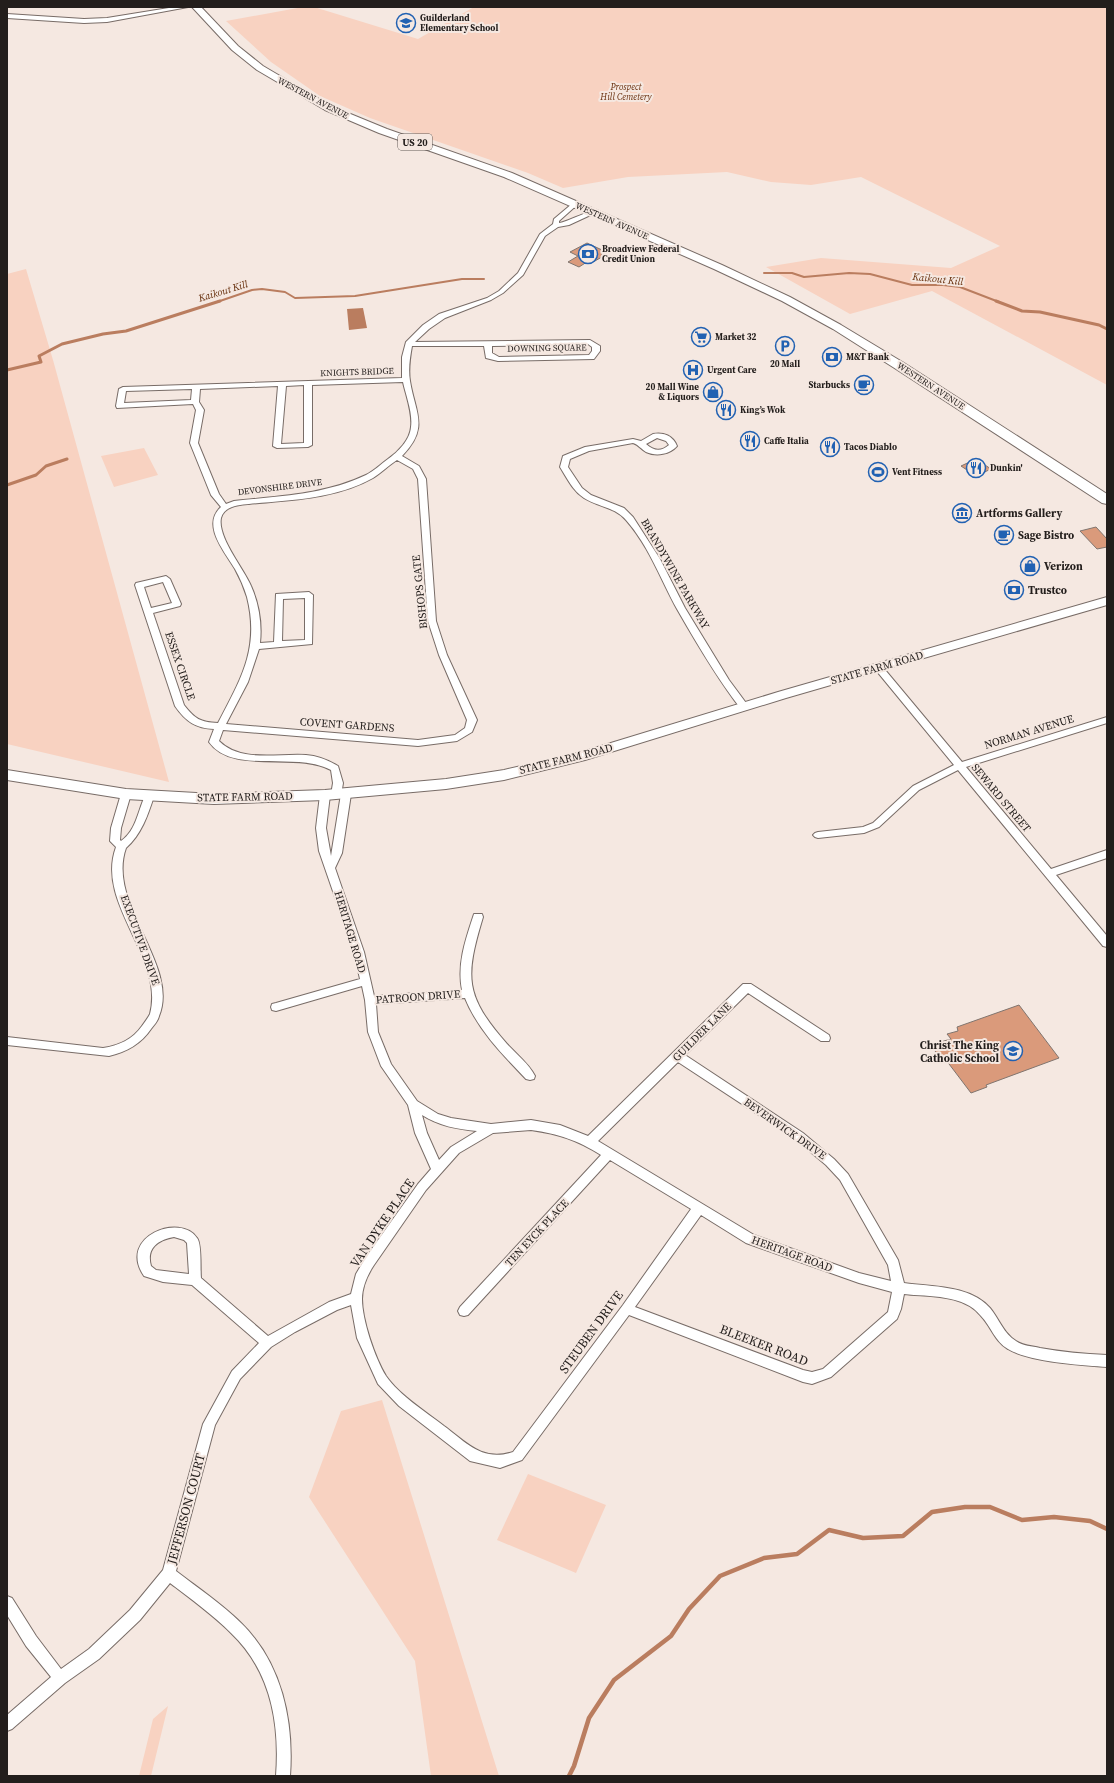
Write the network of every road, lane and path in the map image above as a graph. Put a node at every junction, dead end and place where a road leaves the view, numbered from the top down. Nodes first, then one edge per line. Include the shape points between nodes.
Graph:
1 (185, 7) edge
2 (196, 7) edge
3 (7, 16) edge
4 (576, 204) junction
5 (594, 212) junction
6 (556, 225) junction
7 (409, 344) junction
8 (488, 344) junction
9 (406, 380) junction
10 (308, 383) junction
11 (282, 384) junction
12 (196, 387) junction
13 (195, 402) junction
14 (642, 444) dead end
15 (397, 456) junction
16 (1107, 500) edge
17 (225, 507) junction
18 (1107, 601) edge
19 (148, 611) junction
20 (278, 645) junction
21 (255, 646) junction
22 (878, 668) junction
23 (744, 707) junction
24 (1107, 720) edge
25 (220, 726) junction
26 (469, 730) joint
27 (959, 766) junction
28 (7, 775) edge
29 (126, 794) junction
30 (336, 794) junction
31 (149, 796) junction
32 (818, 835) dead end
33 (121, 846) junction
34 (1107, 854) edge
35 (330, 868) junction
36 (1050, 873) junction
37 (478, 917) dead end
38 (1107, 943) edge
39 (365, 981) junction
40 (467, 994) junction
41 (370, 1000) junction
42 (276, 1007) dead end
43 (825, 1038) dead end
44 (7, 1041) edge
45 (678, 1056) junction
46 (530, 1076) dead end
47 (413, 1104) junction
48 (491, 1129) junction
49 (590, 1142) junction
50 (609, 1154) junction
51 (437, 1169) junction
52 (699, 1208) junction
53 (194, 1280) junction
54 (898, 1288) junction
55 (356, 1298) junction
56 (627, 1309) junction
57 (464, 1311) dead end
58 (267, 1343) junction
59 (1107, 1361) edge
60 (500, 1462) joint
61 (169, 1574) junction
62 (7, 1603) edge
63 (60, 1678) junction
64 (7, 1724) edge
65 (283, 1776) edge

1 - 3 street via 107,20
2 - 4 main road, WESTERN AVENUE / US 20 via 235,48 260,68 328,108 384,131 508,175
4 - 5 main road, WESTERN AVENUE / US 20
4 - 6 street via 556,220
5 - 6 street via 567,224
5 - 16 main road, WESTERN AVENUE / US 20 via 745,279 815,315 900,366
6 - 7 street via 542,235 521,274 501,292 442,316
7 - 8 street, DOWNING SQUARE
7 - 9 street, DEVONSHIRE DRIVE
8 - 8 street, DOWNING SQUARE via 489,356 498,359 591,357 596,351 596,346 584,342
9 - 10 street, KNIGHTS BRIDGE
9 - 15 street, DEVONSHIRE DRIVE via 415,417 415,429 406,447
10 - 11 street, KNIGHTS BRIDGE
10 - 11 street, KNIGHTS BRIDGE via 308,445 277,446
11 - 12 street, KNIGHTS BRIDGE
12 - 13 street
12 - 13 street, KNIGHTS BRIDGE via 123,389 120,406
13 - 17 street via 200,410 194,443 215,495
14 - 23 street, BRANDYWINE PARKWAY via 632,441 578,452 566,458 564,466 583,494 616,507 630,519 656,559 681,608 725,682
15 - 17 street, DEVONSHIRE DRIVE via 370,476 341,488 312,495 244,501
15 - 26 street, BISHOPS GATE via 416,468 422,480 432,621 443,655 472,720
17 - 21 street via 217,518 217,526 251,596 255,616
18 - 22 main road, STATE FARM ROAD
19 - 19 street, ESSEX CIRCLE via 139,585 166,579 177,604
19 - 25 street, ESSEX CIRCLE via 184,713 195,723
20 - 20 street via 310,642 309,595 279,596
20 - 21 street
21 - 25 street via 246,672
22 - 23 main road, STATE FARM ROAD
22 - 27 street, SEWARD STREET
23 - 30 main road, STATE FARM ROAD via 560,763 504,775 446,784
24 - 27 street, NORMAN AVENUE
25 - 26 street, COVENT GARDENS via 418,743 457,738
25 - 30 street via 214,742 222,751 230,754 264,758 315,758 330,763 337,774
27 - 32 street, NORMAN AVENUE via 916,788 876,825 864,830
27 - 36 street, SEWARD STREET
28 - 29 main road, STATE FARM ROAD
29 - 31 main road, STATE FARM ROAD
29 - 33 street, EXECUTIVE DRIVE via 116,828 115,841
30 - 31 main road, STATE FARM ROAD via 214,799
30 - 35 street via 342,809 338,853
30 - 35 street, HERITAGE ROAD via 321,828 324,851
31 - 33 street via 145,810 129,840
33 - 44 street, EXECUTIVE DRIVE via 118,874 122,892 132,925 157,986 158,1005 153,1020 137,1039 113,1051
34 - 36 street
35 - 39 street, HERITAGE ROAD via 359,952
36 - 38 street, SEWARD STREET
37 - 40 street, PATROON DRIVE via 466,965
39 - 41 street, HERITAGE ROAD
39 - 42 street
40 - 41 street, PATROON DRIVE
40 - 46 street, PATROON DRIVE via 504,1050
41 - 47 street, HERITAGE ROAD via 373,1032 386,1066
43 - 45 street, GUILDER LANE via 747,987
45 - 49 street, GUILDER LANE
45 - 54 street, BEVERWICK DRIVE via 799,1136 830,1162 844,1177 894,1264
47 - 48 street, HERITAGE ROAD via 434,1117 451,1123
47 - 51 street, HERITAGE ROAD via 421,1133
48 - 49 street, HERITAGE ROAD via 531,1126 560,1130
48 - 51 street, VAN DYKE PLACE via 455,1150
49 - 50 street, HERITAGE ROAD
50 - 52 street, HERITAGE ROAD
50 - 57 street, TEN EYCK PLACE
51 - 55 street, VAN DYKE PLACE via 370,1261 362,1274
52 - 54 street, HERITAGE ROAD via 750,1239 858,1278
52 - 56 street, STEUBEN DRIVE
53 - 53 street via 192,1241 188,1236 174,1232 165,1233 151,1240 143,1253 148,1272
53 - 58 street
54 - 56 street, BLEEKER ROAD via 898,1302 893,1315 826,1374 812,1378
54 - 59 street, HERITAGE ROAD via 950,1294 977,1303 1000,1329 1005,1340 1024,1350 1070,1359
55 - 58 street, JEFFERSON COURT via 314,1314
55 - 60 street, VAN DYKE PLACE via 363,1338 387,1386 403,1402 475,1457
56 - 60 street, STEUBEN DRIVE via 517,1456
58 - 61 street, JEFFERSON COURT via 236,1375 209,1424
61 - 63 street, JEFFERSON COURT via 135,1615 94,1654
61 - 65 street via 239,1630 264,1663 281,1712 285,1738
62 - 63 street via 31,1641
63 - 64 street, JEFFERSON COURT

